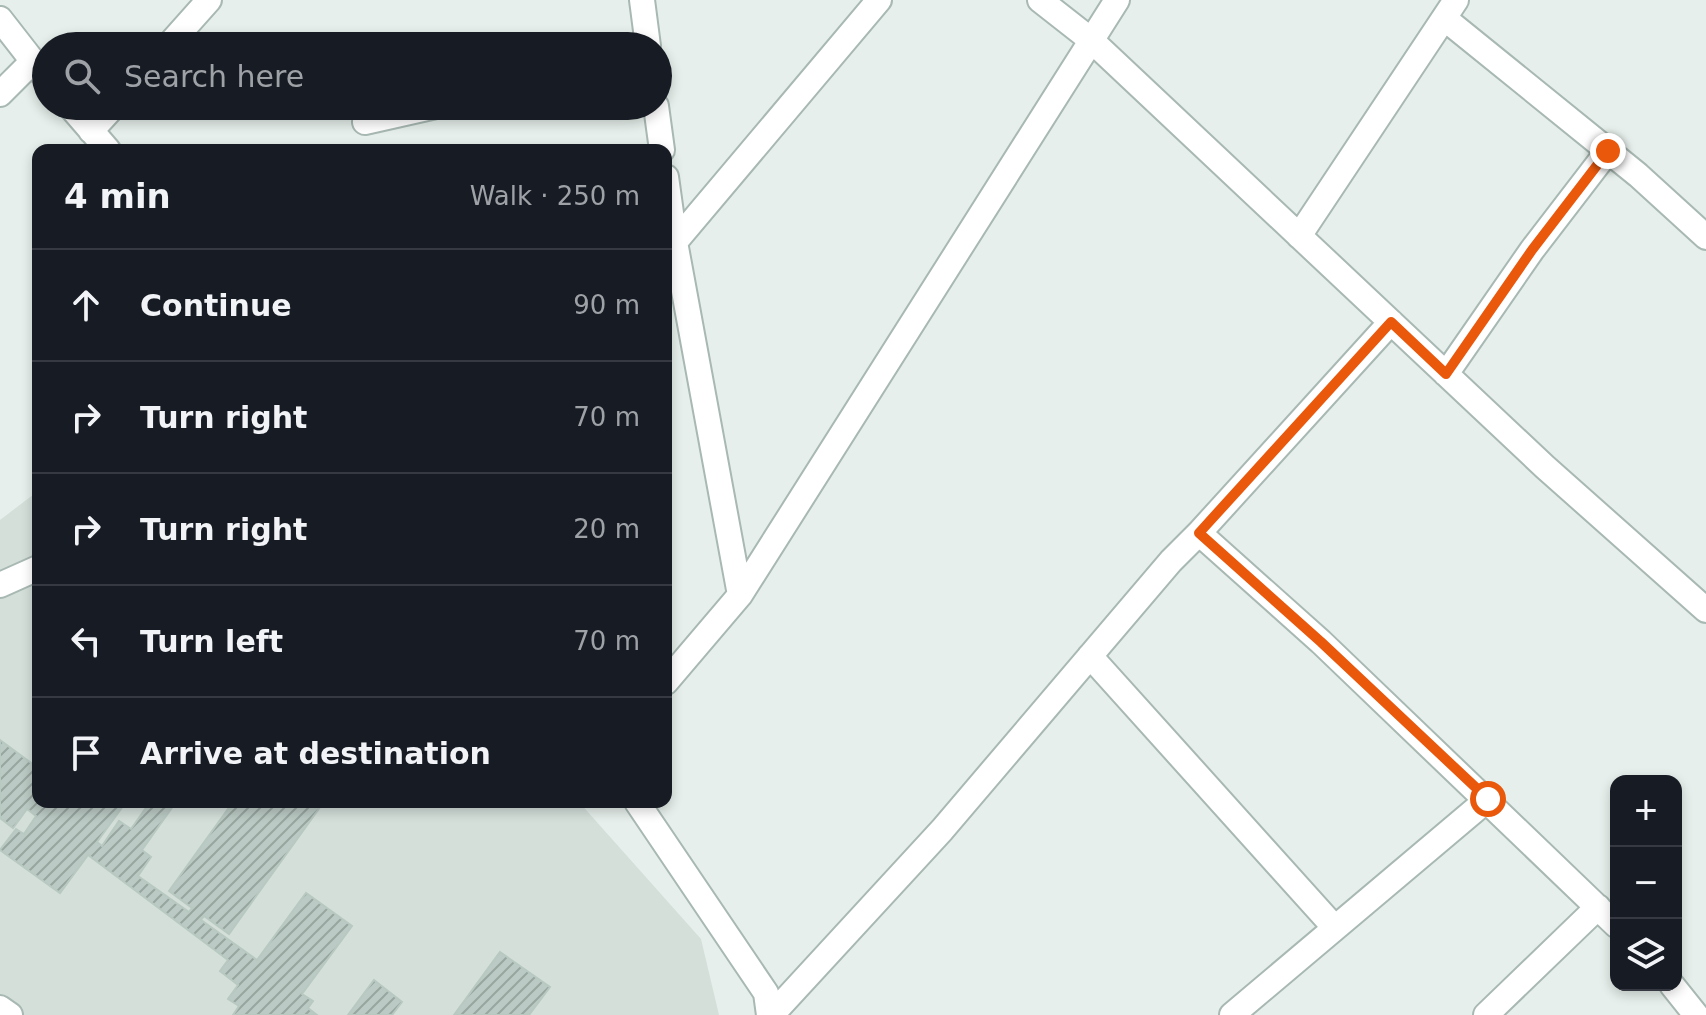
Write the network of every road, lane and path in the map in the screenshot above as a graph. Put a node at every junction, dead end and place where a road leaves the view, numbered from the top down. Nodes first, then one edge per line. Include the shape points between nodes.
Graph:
1 (209, 0) edge
2 (642, 0) edge
3 (879, 0) edge
4 (1040, 0) edge
5 (1117, 0) edge
6 (1450, 9) edge
7 (0, 19) edge
8 (180, 32) edge
9 (646, 32) edge
10 (1091, 40) junction
11 (32, 61) edge
12 (32, 74) edge
13 (0, 94) edge
14 (82, 120) edge
15 (101, 120) edge
16 (374, 120) edge
17 (658, 120) edge
18 (365, 122) dead end
19 (91, 131) junction
20 (103, 144) edge
21 (661, 144) edge
22 (1608, 151) junction
23 (672, 220) edge
24 (1299, 236) junction
25 (1706, 237) edge
26 (675, 242) junction
27 (1391, 322) junction
28 (1446, 374) junction
29 (1199, 533) junction
30 (32, 571) edge
31 (0, 585) edge
32 (740, 595) junction
33 (1706, 610) edge
34 (1090, 656) junction
35 (672, 675) edge
36 (1488, 799) junction
37 (641, 808) edge
38 (1598, 907) junction
39 (1610, 919) edge
40 (1335, 928) junction
41 (1677, 991) edge
42 (775, 1007) edge
43 (0, 1008) edge
44 (10, 1015) edge
45 (1232, 1015) edge
46 (1486, 1015) edge
47 (1696, 1015) edge

1 - 8 street
2 - 9 street
3 - 26 street
4 - 10 street
5 - 10 street
6 - 22 street
6 - 24 street
7 - 11 street
10 - 24 street
10 - 32 street
12 - 13 street
14 - 19 street
15 - 19 street
16 - 18 street
17 - 21 street
19 - 20 street
22 - 25 street
22 - 28 street
23 - 26 street
24 - 27 street
26 - 32 street
27 - 28 street
27 - 29 street
28 - 33 street
29 - 34 street
29 - 36 street
30 - 31 street
32 - 35 street
34 - 40 street
34 - 42 street via 942,830
36 - 38 street
36 - 40 street
37 - 42 street
38 - 39 street
38 - 46 street
40 - 45 street
41 - 47 street
43 - 44 street

